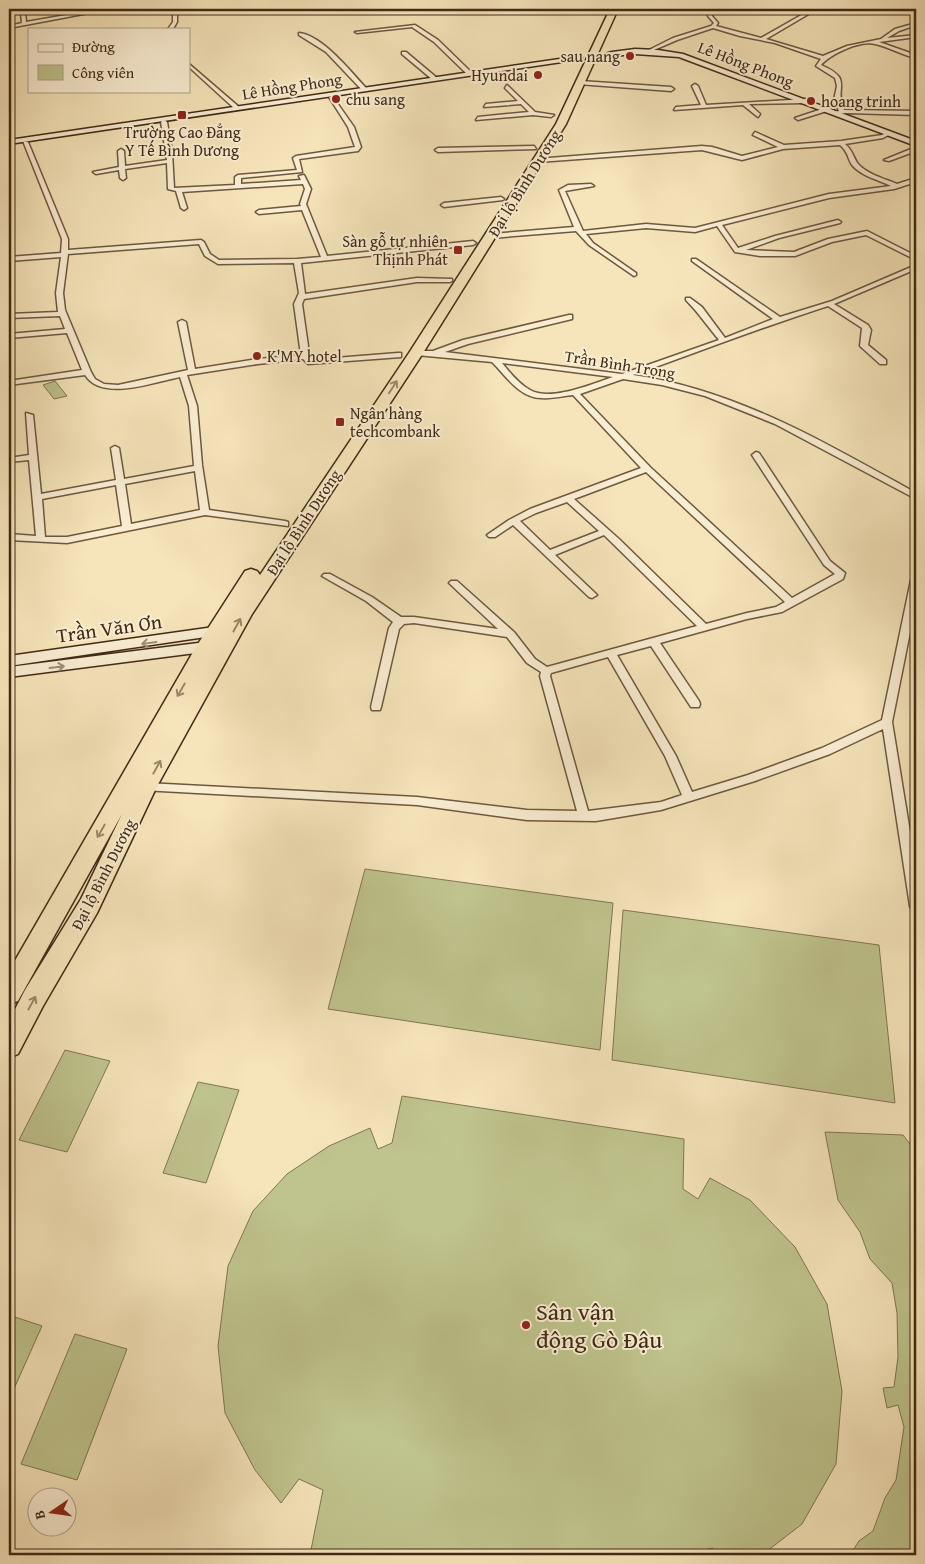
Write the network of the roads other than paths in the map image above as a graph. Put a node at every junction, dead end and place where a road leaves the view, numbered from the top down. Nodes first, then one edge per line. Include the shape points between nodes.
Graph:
1 (67, 9) edge
2 (108, 9) edge
3 (175, 9) edge
4 (601, 9) edge
5 (614, 9) edge
6 (708, 9) edge
7 (815, 9) edge
8 (81, 10) edge
9 (9, 14) edge
10 (69, 14) junction
11 (915, 22) edge
12 (24, 24) junction
13 (713, 27) junction
14 (9, 28) edge
15 (171, 28) edge
16 (357, 32) dead end
17 (301, 34) dead end
18 (916, 36) edge
19 (762, 39) junction
20 (882, 40) junction
21 (872, 42) junction
22 (648, 52) junction
23 (404, 53) dead end
24 (588, 58) junction
25 (823, 58) junction
26 (916, 58) edge
27 (190, 66) edge
28 (470, 74) junction
29 (435, 79) junction
30 (580, 83) junction
31 (695, 86) dead end
32 (507, 87) dead end
33 (671, 89) dead end
34 (364, 90) junction
35 (331, 98) junction
36 (806, 101) junction
37 (522, 102) junction
38 (744, 103) junction
39 (486, 106) dead end
40 (704, 107) junction
41 (238, 108) junction
42 (676, 109) dead end
43 (828, 109) junction
44 (839, 112) junction
45 (533, 113) junction
46 (916, 113) edge
47 (551, 115) junction
48 (758, 115) dead end
49 (798, 118) dead end
50 (478, 119) dead end
51 (164, 122) junction
52 (889, 133) junction
53 (756, 134) dead end
54 (25, 140) junction
55 (9, 143) edge
56 (840, 143) junction
57 (916, 144) edge
58 (783, 147) junction
59 (916, 149) edge
60 (438, 150) dead end
61 (121, 151) dead end
62 (536, 154) junction
63 (887, 160) dead end
64 (169, 161) junction
65 (123, 168) junction
66 (300, 171) junction
67 (96, 172) dead end
68 (123, 178) dead end
69 (916, 180) edge
70 (305, 182) junction
71 (238, 186) junction
72 (591, 186) dead end
73 (897, 186) junction
74 (179, 190) junction
75 (501, 199) junction
76 (444, 205) dead end
77 (184, 208) dead end
78 (305, 208) junction
79 (259, 212) dead end
80 (838, 222) dead end
81 (719, 225) junction
82 (579, 231) junction
83 (491, 236) junction
84 (473, 243) junction
85 (737, 251) junction
86 (66, 254) junction
87 (325, 258) junction
88 (916, 258) edge
89 (9, 259) edge
90 (694, 260) dead end
91 (297, 261) junction
92 (916, 267) edge
93 (634, 274) dead end
94 (450, 280) junction
95 (301, 297) junction
96 (688, 299) dead end
97 (829, 304) junction
98 (62, 314) junction
99 (9, 316) edge
100 (569, 317) dead end
101 (778, 319) junction
102 (182, 322) dead end
103 (69, 331) junction
104 (9, 336) edge
105 (724, 341) junction
106 (406, 349) junction
107 (434, 354) junction
108 (305, 357) junction
109 (495, 360) junction
110 (883, 362) dead end
111 (192, 371) junction
112 (387, 371) dead end
113 (87, 372) junction
114 (182, 373) junction
115 (621, 376) junction
116 (9, 383) edge
117 (575, 392) junction
118 (29, 415) dead end
119 (115, 448) dead end
120 (756, 456) dead end
121 (34, 457) junction
122 (9, 460) edge
123 (198, 468) junction
124 (648, 469) junction
125 (121, 482) junction
126 (916, 496) edge
127 (38, 497) junction
128 (569, 499) junction
129 (205, 512) junction
130 (288, 520) joint
131 (514, 521) junction
132 (127, 527) junction
133 (605, 532) junction
134 (492, 535) dead end
135 (9, 537) edge
136 (41, 538) junction
137 (275, 540) dead end
138 (550, 554) junction
139 (258, 564) dead end
140 (327, 576) dead end
141 (916, 580) edge
142 (454, 583) dead end
143 (592, 595) dead end
144 (791, 602) junction
145 (399, 621) junction
146 (703, 627) junction
147 (510, 634) junction
148 (210, 640) junction
149 (653, 640) junction
150 (611, 653) junction
151 (9, 661) edge
152 (546, 671) junction
153 (9, 672) edge
154 (695, 704) dead end
155 (376, 707) dead end
156 (887, 722) junction
157 (146, 787) junction
158 (688, 797) junction
159 (584, 816) junction
160 (916, 900) edge
161 (9, 992) edge
162 (9, 1046) edge

1 - 10 street
2 - 8 street
3 - 15 street
4 - 24 highway, Đại lộ Bình Dương
5 - 24 highway, Đại lộ Bình Dương
6 - 13 street via 716,23
7 - 19 street
8 - 10 street
9 - 12 street via 23,12
10 - 12 street via 43,17
11 - 20 street
12 - 14 street
13 - 19 street
13 - 22 street via 675,38
16 - 28 street via 413,26 436,41
17 - 34 street via 327,49
18 - 20 street
19 - 25 street
20 - 21 street
21 - 25 street
21 - 26 street
22 - 24 street, Lê Hồng Phong
22 - 36 street, Lê Hồng Phong via 681,54
23 - 29 street
24 - 28 street, Lê Hồng Phong
24 - 30 highway, Đại lộ Bình Dương
24 - 35 street, Lê Hồng Phong
24 - 47 highway, Đại lộ Bình Dương
25 - 44 street via 818,65 836,74 840,81
27 - 41 street
28 - 29 street, Lê Hồng Phong
29 - 34 street, Lê Hồng Phong
30 - 33 street
30 - 62 highway, Đại lộ Bình Dương via 561,124
31 - 40 street
32 - 37 street
34 - 41 street, Lê Hồng Phong
35 - 51 street, Lê Hồng Phong
35 - 66 street via 343,114 358,147 352,151 298,157
36 - 38 street
36 - 43 street, Lê Hồng Phong
37 - 39 street
37 - 45 street
38 - 40 street
38 - 48 street
40 - 42 street
41 - 54 street, Lê Hồng Phong
43 - 44 street, Lê Hồng Phong
43 - 49 street
44 - 46 street
44 - 52 street, Lê Hồng Phong
45 - 47 street
45 - 50 street
47 - 62 highway, Đại lộ Bình Dương
51 - 54 street, Lê Hồng Phong
51 - 64 street
52 - 56 street
52 - 57 street, Lê Hồng Phong
53 - 58 street
54 - 55 street, Lê Hồng Phong
54 - 86 street via 65,239
56 - 58 street
56 - 73 street via 850,151 855,164
58 - 62 street via 742,158 702,148
59 - 63 street
60 - 62 street
61 - 65 street
62 - 75 highway, Đại lộ Bình Dương
62 - 83 highway, Đại lộ Bình Dương
64 - 65 street
64 - 74 street via 171,189
65 - 67 street
65 - 68 street
66 - 70 street
66 - 71 street via 238,177
69 - 73 street
70 - 71 street
70 - 78 street via 308,189 303,204
71 - 74 street
72 - 82 street via 562,190
73 - 81 street via 829,196
74 - 77 street
75 - 76 street
75 - 84 highway, Đại lộ Bình Dương
78 - 79 street
78 - 87 street
80 - 85 street
81 - 82 street via 695,230 646,226
81 - 85 street
82 - 83 street
82 - 93 street via 591,244
83 - 106 highway, Đại lộ Bình Dương
84 - 87 street
84 - 94 highway, Đại lộ Bình Dương
85 - 88 street via 795,254 830,240 866,233
86 - 89 street
86 - 91 street via 201,242 207,255 218,262
86 - 98 street via 59,301
87 - 91 street
90 - 101 street
91 - 95 street
92 - 97 street
94 - 95 street via 417,280
94 - 106 highway, Đại lộ Bình Dương
95 - 108 street via 298,304
96 - 105 street
97 - 101 street
97 - 110 street via 865,327 864,346
98 - 99 street
98 - 103 street
100 - 107 street via 466,342
101 - 105 street
102 - 111 street
103 - 104 street
103 - 113 street
105 - 115 street
106 - 107 street, Trần Bình Trọng
106 - 108 street, Trần Bình Trọng via 308,362
106 - 112 highway, Đại lộ Bình Dương
157 -> 106 highway, Đại lộ Bình Dương via 244,612
107 - 109 street, Trần Bình Trọng
108 - 111 street via 244,362
109 - 115 street, Trần Bình Trọng
109 - 117 street via 531,393 539,396
111 - 114 street
113 - 114 street via 91,380 106,387
113 - 116 street
114 - 123 street via 190,387 194,410
115 - 117 street
115 - 126 street, Trần Bình Trọng via 656,380 729,401 779,422
117 - 124 street
118 - 121 street
119 - 125 street
120 - 144 street via 823,557 840,573 840,577
121 - 122 street
121 - 127 street
123 - 125 street
123 - 129 street
124 - 128 street
124 - 144 street
125 - 127 street
125 - 132 street
127 - 136 street
128 - 131 street via 534,509
128 - 133 street
129 - 130 street
129 - 132 street
130 - 137 highway, Đại lộ Bình Dương
131 - 134 street
131 - 138 street
132 - 136 street via 52,542
133 - 138 street
133 - 146 street
135 - 136 street
138 - 143 street
139 - 148 highway, Đại lộ Bình Dương
140 - 145 street via 369,599
141 - 156 street
142 - 147 street
144 - 146 street via 779,610
145 - 147 street via 414,620
145 - 155 street via 394,628
146 - 149 street
147 - 152 street via 531,661
148 -> 151 street, Trần Văn Ơn
153 -> 148 street, Trần Văn Ơn
148 -> 161 highway, Đại lộ Bình Dương
149 - 150 street
149 - 154 street
150 - 152 street
150 - 158 street via 670,756
152 - 159 street
156 - 158 street via 826,751
156 - 160 street
157 - 159 street via 417,801 527,815
162 -> 157 highway, Đại lộ Bình Dương via 90,906
158 - 159 street via 661,806

